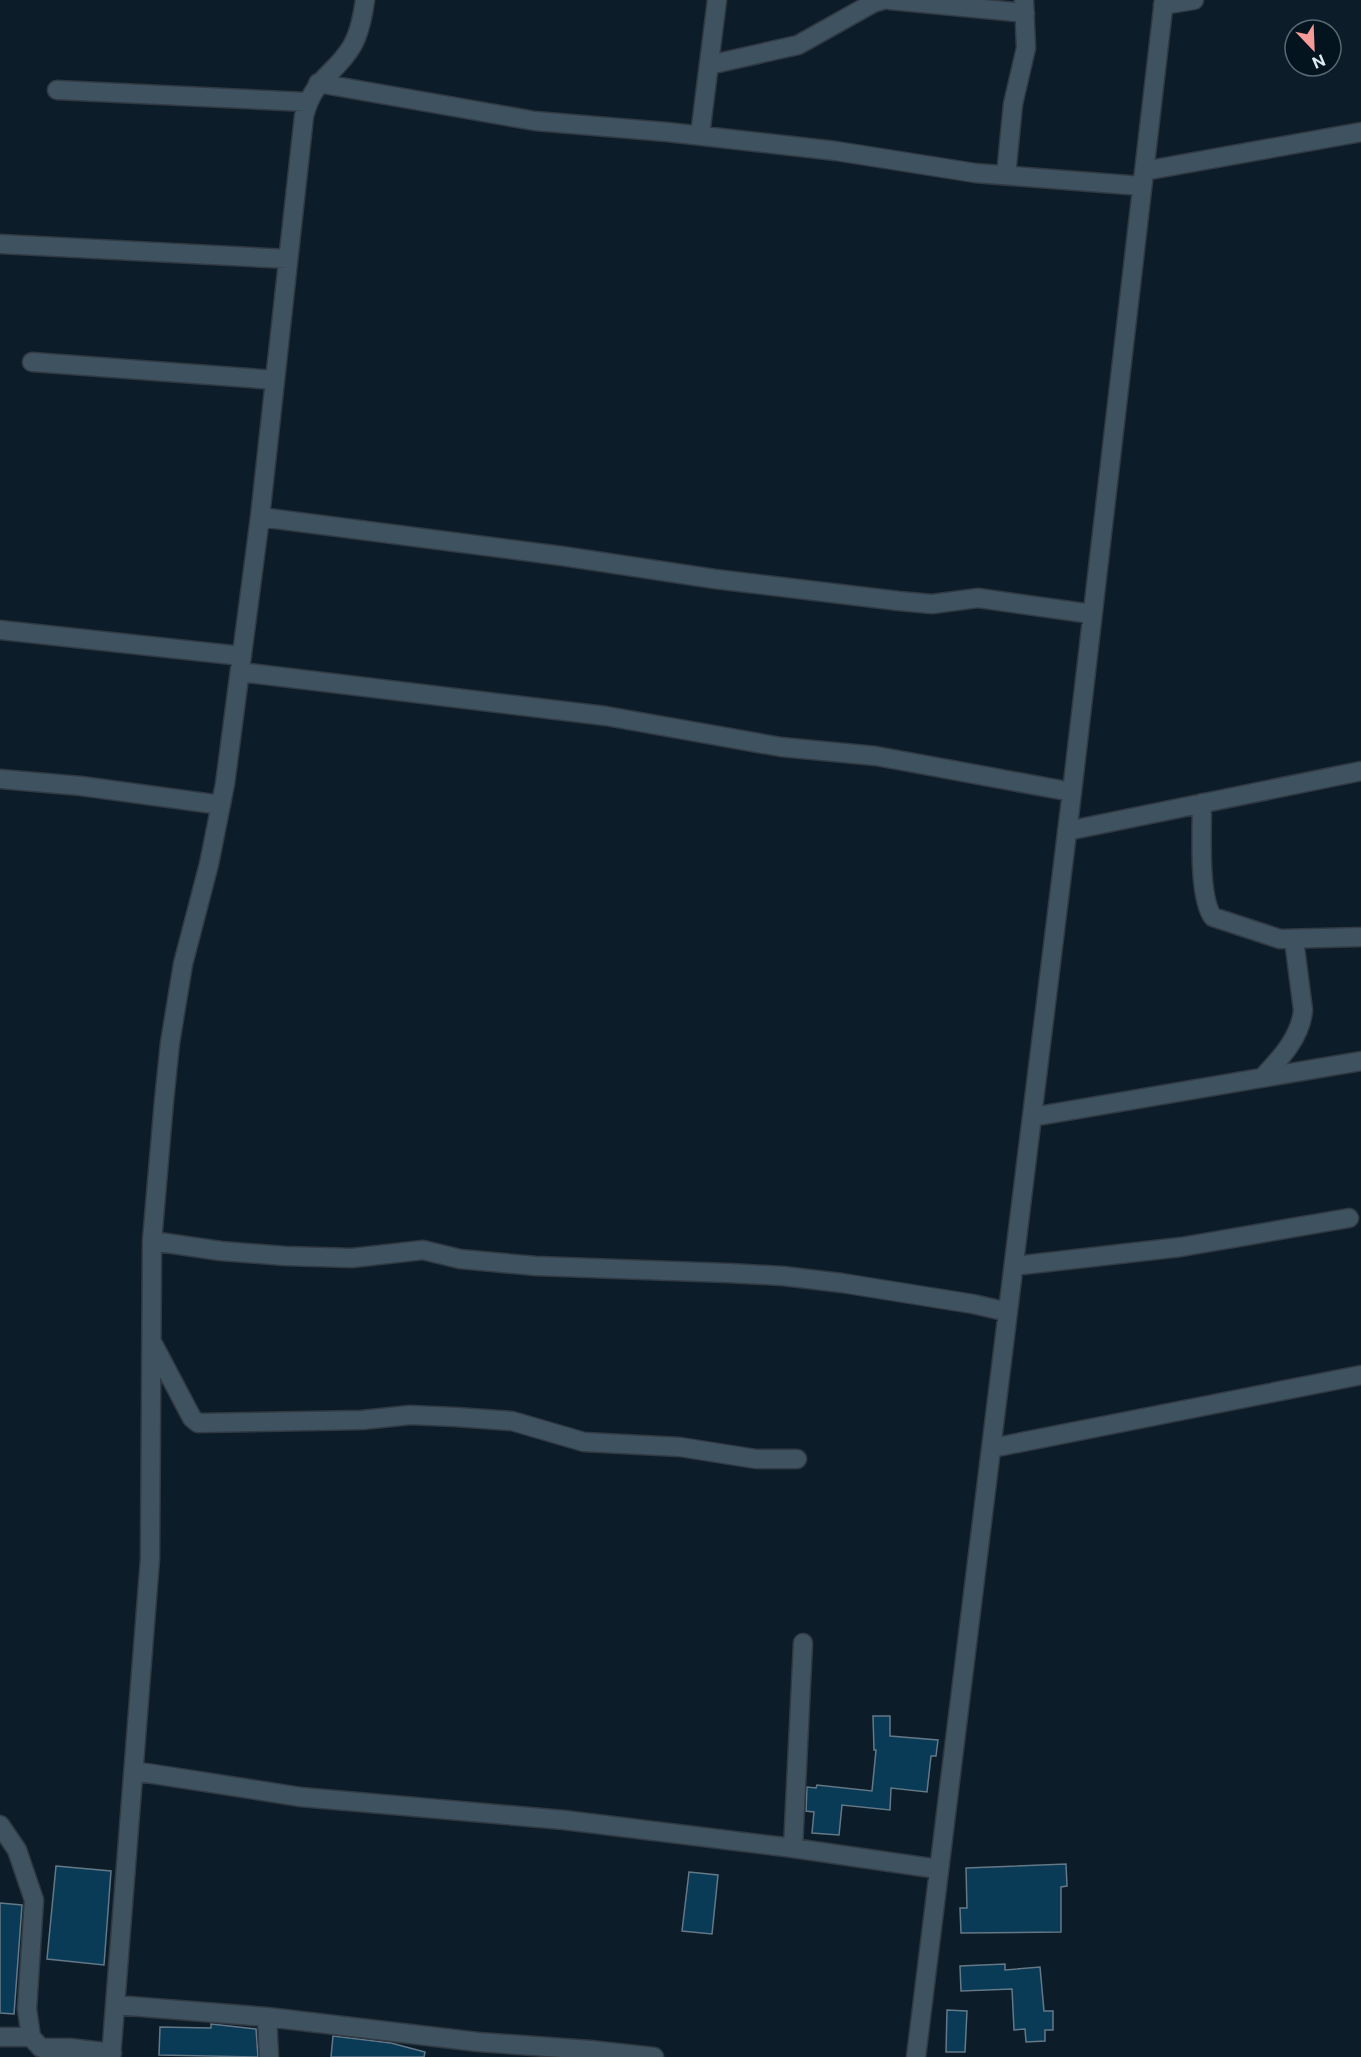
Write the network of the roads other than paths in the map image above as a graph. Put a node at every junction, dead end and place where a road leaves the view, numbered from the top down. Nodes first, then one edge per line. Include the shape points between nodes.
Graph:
1 (365, 0) edge
2 (717, 0) edge
3 (878, 0) edge
4 (883, 0) edge
5 (890, 0) edge
6 (1194, 0) edge
7 (1164, 3) edge
8 (1024, 6) edge
9 (709, 64) junction
10 (318, 83) junction
11 (57, 90) dead end
12 (307, 102) junction
13 (1361, 132) edge
14 (700, 135) junction
15 (1005, 175) junction
16 (1143, 179) junction
17 (0, 244) edge
18 (288, 259) junction
19 (32, 362) dead end
20 (275, 380) junction
21 (260, 517) junction
22 (1092, 614) junction
23 (0, 630) edge
24 (241, 664) junction
25 (1361, 771) edge
26 (0, 779) edge
27 (1072, 792) junction
28 (1202, 803) junction
29 (221, 805) junction
30 (1067, 831) junction
31 (1361, 937) edge
32 (1294, 940) junction
33 (1361, 1061) edge
34 (1264, 1076) junction
35 (1032, 1117) junction
36 (1349, 1218) dead end
37 (152, 1241) junction
38 (1014, 1266) junction
39 (1008, 1312) junction
40 (151, 1340) junction
41 (1361, 1376) edge
42 (992, 1448) junction
43 (797, 1459) dead end
44 (803, 1643) dead end
45 (134, 1772) junction
46 (0, 1825) edge
47 (793, 1848) junction
48 (938, 1869) junction
49 (116, 2005) junction
50 (267, 2017) junction
51 (0, 2037) edge
52 (31, 2037) junction
53 (112, 2055) edge
54 (269, 2057) edge
55 (654, 2057) edge
56 (916, 2057) edge

1 - 10 street via 352,46
2 - 9 street
3 - 4 street
3 - 9 street via 798,45
5 - 8 street
6 - 7 street
7 - 16 street
8 - 15 street via 1027,35 1013,104
9 - 14 street
10 - 12 street
10 - 14 street via 535,121
11 - 12 street
12 - 18 street
13 - 16 street
14 - 15 street
15 - 16 street
16 - 22 street
17 - 18 street
18 - 20 street
19 - 20 street
20 - 21 street
21 - 22 street via 899,601 932,604 978,598
21 - 24 street
22 - 27 street
23 - 24 street
24 - 27 street via 606,716 782,747 876,756
24 - 29 street
25 - 28 street
26 - 29 street
27 - 30 street
28 - 30 street
28 - 32 street via 1208,911 1220,920 1270,937
29 - 37 street via 183,963 172,1032
30 - 35 street
31 - 32 street
32 - 34 street via 1302,1021
33 - 34 street
34 - 35 street
35 - 38 street
36 - 38 street via 1142,1253
37 - 39 street via 285,1256 352,1258 423,1250 460,1259 536,1266 783,1276
37 - 40 street
38 - 39 street
39 - 42 street
40 - 43 street via 198,1423 362,1420 410,1415 456,1417 512,1421 584,1443 680,1447 756,1459
40 - 45 street via 150,1559
41 - 42 street
42 - 48 street
44 - 47 street
45 - 47 street via 301,1797 564,1820
45 - 49 street
46 - 52 street via 17,1850 34,1900 27,2008
47 - 48 street
48 - 56 street
49 - 50 street
49 - 53 street
50 - 54 street
50 - 55 street via 478,2042
51 - 52 street
52 - 53 street via 41,2048

